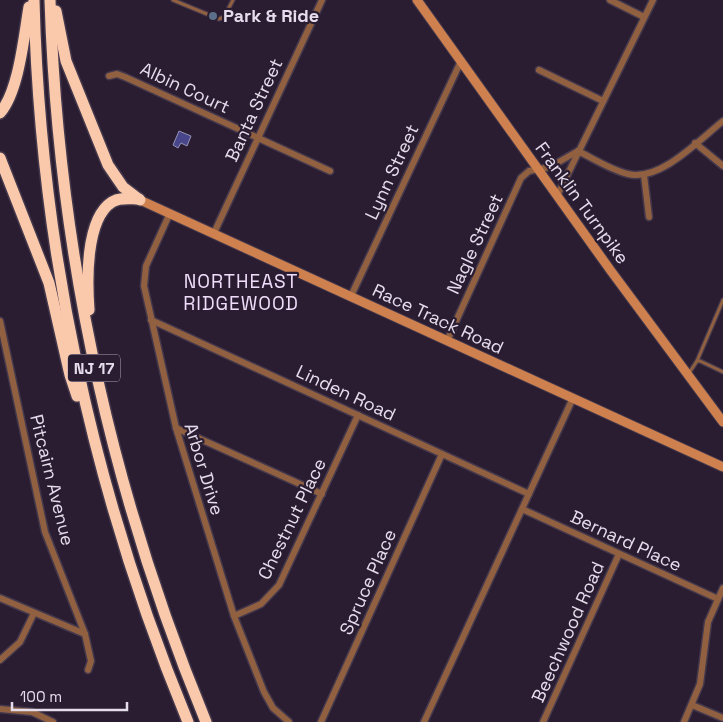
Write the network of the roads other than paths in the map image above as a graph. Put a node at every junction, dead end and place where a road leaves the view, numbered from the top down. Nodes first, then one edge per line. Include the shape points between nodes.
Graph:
1 (30, 0) edge
2 (34, 0) edge
3 (52, 0) edge
4 (173, 0) edge
5 (232, 0) edge
6 (322, 0) edge
7 (417, 0) edge
8 (610, 0) edge
9 (653, 0) edge
10 (644, 17) junction
11 (460, 61) junction
12 (538, 70) dead end
13 (109, 76) dead end
14 (603, 101) junction
15 (0, 113) edge
16 (723, 121) edge
17 (258, 138) junction
18 (695, 143) junction
19 (578, 151) junction
20 (0, 158) edge
21 (723, 166) edge
22 (538, 170) junction
23 (330, 171) dead end
24 (644, 175) junction
25 (557, 196) junction
26 (140, 200) junction
27 (170, 213) junction
28 (649, 217) dead end
29 (214, 234) junction
30 (351, 296) junction
31 (723, 300) edge
32 (151, 320) junction
33 (0, 322) edge
34 (447, 340) junction
35 (2, 341) edge
36 (91, 354) junction
37 (697, 361) junction
38 (723, 372) edge
39 (688, 376) junction
40 (573, 398) junction
41 (358, 415) junction
42 (723, 422) edge
43 (176, 428) junction
44 (93, 439) junction
45 (442, 454) junction
46 (723, 467) edge
47 (322, 494) junction
48 (529, 494) junction
49 (522, 510) junction
50 (619, 554) junction
51 (723, 588) edge
52 (0, 598) edge
53 (718, 599) junction
54 (34, 613) junction
55 (234, 616) junction
56 (85, 634) junction
57 (0, 660) edge
58 (88, 670) dead end
59 (692, 705) junction
60 (0, 709) edge
61 (723, 718) edge
62 (53, 722) edge
63 (188, 722) edge
64 (206, 722) edge
65 (289, 722) edge
66 (321, 722) edge
67 (424, 722) edge
68 (543, 722) edge
69 (684, 722) edge

1 - 15 highway via 21,57 8,100
2 - 44 highway, NJ 17 via 40,120 53,232 68,324
3 - 26 highway via 66,61 108,165 123,187
3 - 36 highway, NJ 17 via 60,161
4 - 5 lane via 219,19 224,17
6 - 17 street, Banta Street
7 - 11 street, Franklin Turnpike
8 - 10 street
9 - 10 street
10 - 14 street
11 - 22 street, Franklin Turnpike
11 - 30 street, Lynn Street
12 - 14 street
13 - 17 street, Albin Court via 125,76
14 - 19 street
16 - 18 street
17 - 23 street, Albin Court
17 - 29 street, Banta Street
18 - 21 street
18 - 24 street via 663,168
19 - 22 street, Nagle Street
19 - 24 street via 622,172
19 - 25 street
20 - 44 highway via 49,283 70,375
22 - 25 street, Franklin Turnpike
22 - 34 street, Nagle Street via 529,171 522,178
24 - 28 street
25 - 39 street, Franklin Turnpike
26 - 27 street, Race Track Road
26 - 36 highway via 122,199 108,206 93,240 87,271
27 - 29 street, Race Track Road
27 - 32 street, Arbor Drive via 144,272
29 - 30 street, Race Track Road
30 - 34 street, Race Track Road
31 - 37 lane
32 - 41 street, Linden Road
32 - 43 street, Arbor Drive
33 - 35 street, Pitcairn Avenue
34 - 40 street, Race Track Road
35 - 56 street, Pitcairn Avenue via 46,532
36 - 64 highway, NJ 17 via 138,536
37 - 38 lane
37 - 39 lane
39 - 42 street, Franklin Turnpike
40 - 46 street, Race Track Road
40 - 48 street
41 - 45 street, Linden Road
41 - 47 street, Chestnut Place
43 - 47 street
43 - 55 street, Arbor Drive
44 - 63 highway, NJ 17 via 136,583
45 - 48 street, Linden Road
45 - 66 street, Spruce Place
47 - 55 street, Chestnut Place via 274,592 253,609
48 - 49 street
49 - 50 street, Bernard Place
49 - 67 street
50 - 53 street, Bernard Place
50 - 68 street, Beechwood Road
51 - 53 street
52 - 54 street
53 - 59 street via 708,622 700,684
54 - 56 street
54 - 57 street via 20,642
55 - 65 street, Arbor Drive via 264,692 273,708
56 - 58 street, Pitcairn Avenue via 91,661
59 - 61 street
59 - 69 street
60 - 62 street via 32,712

